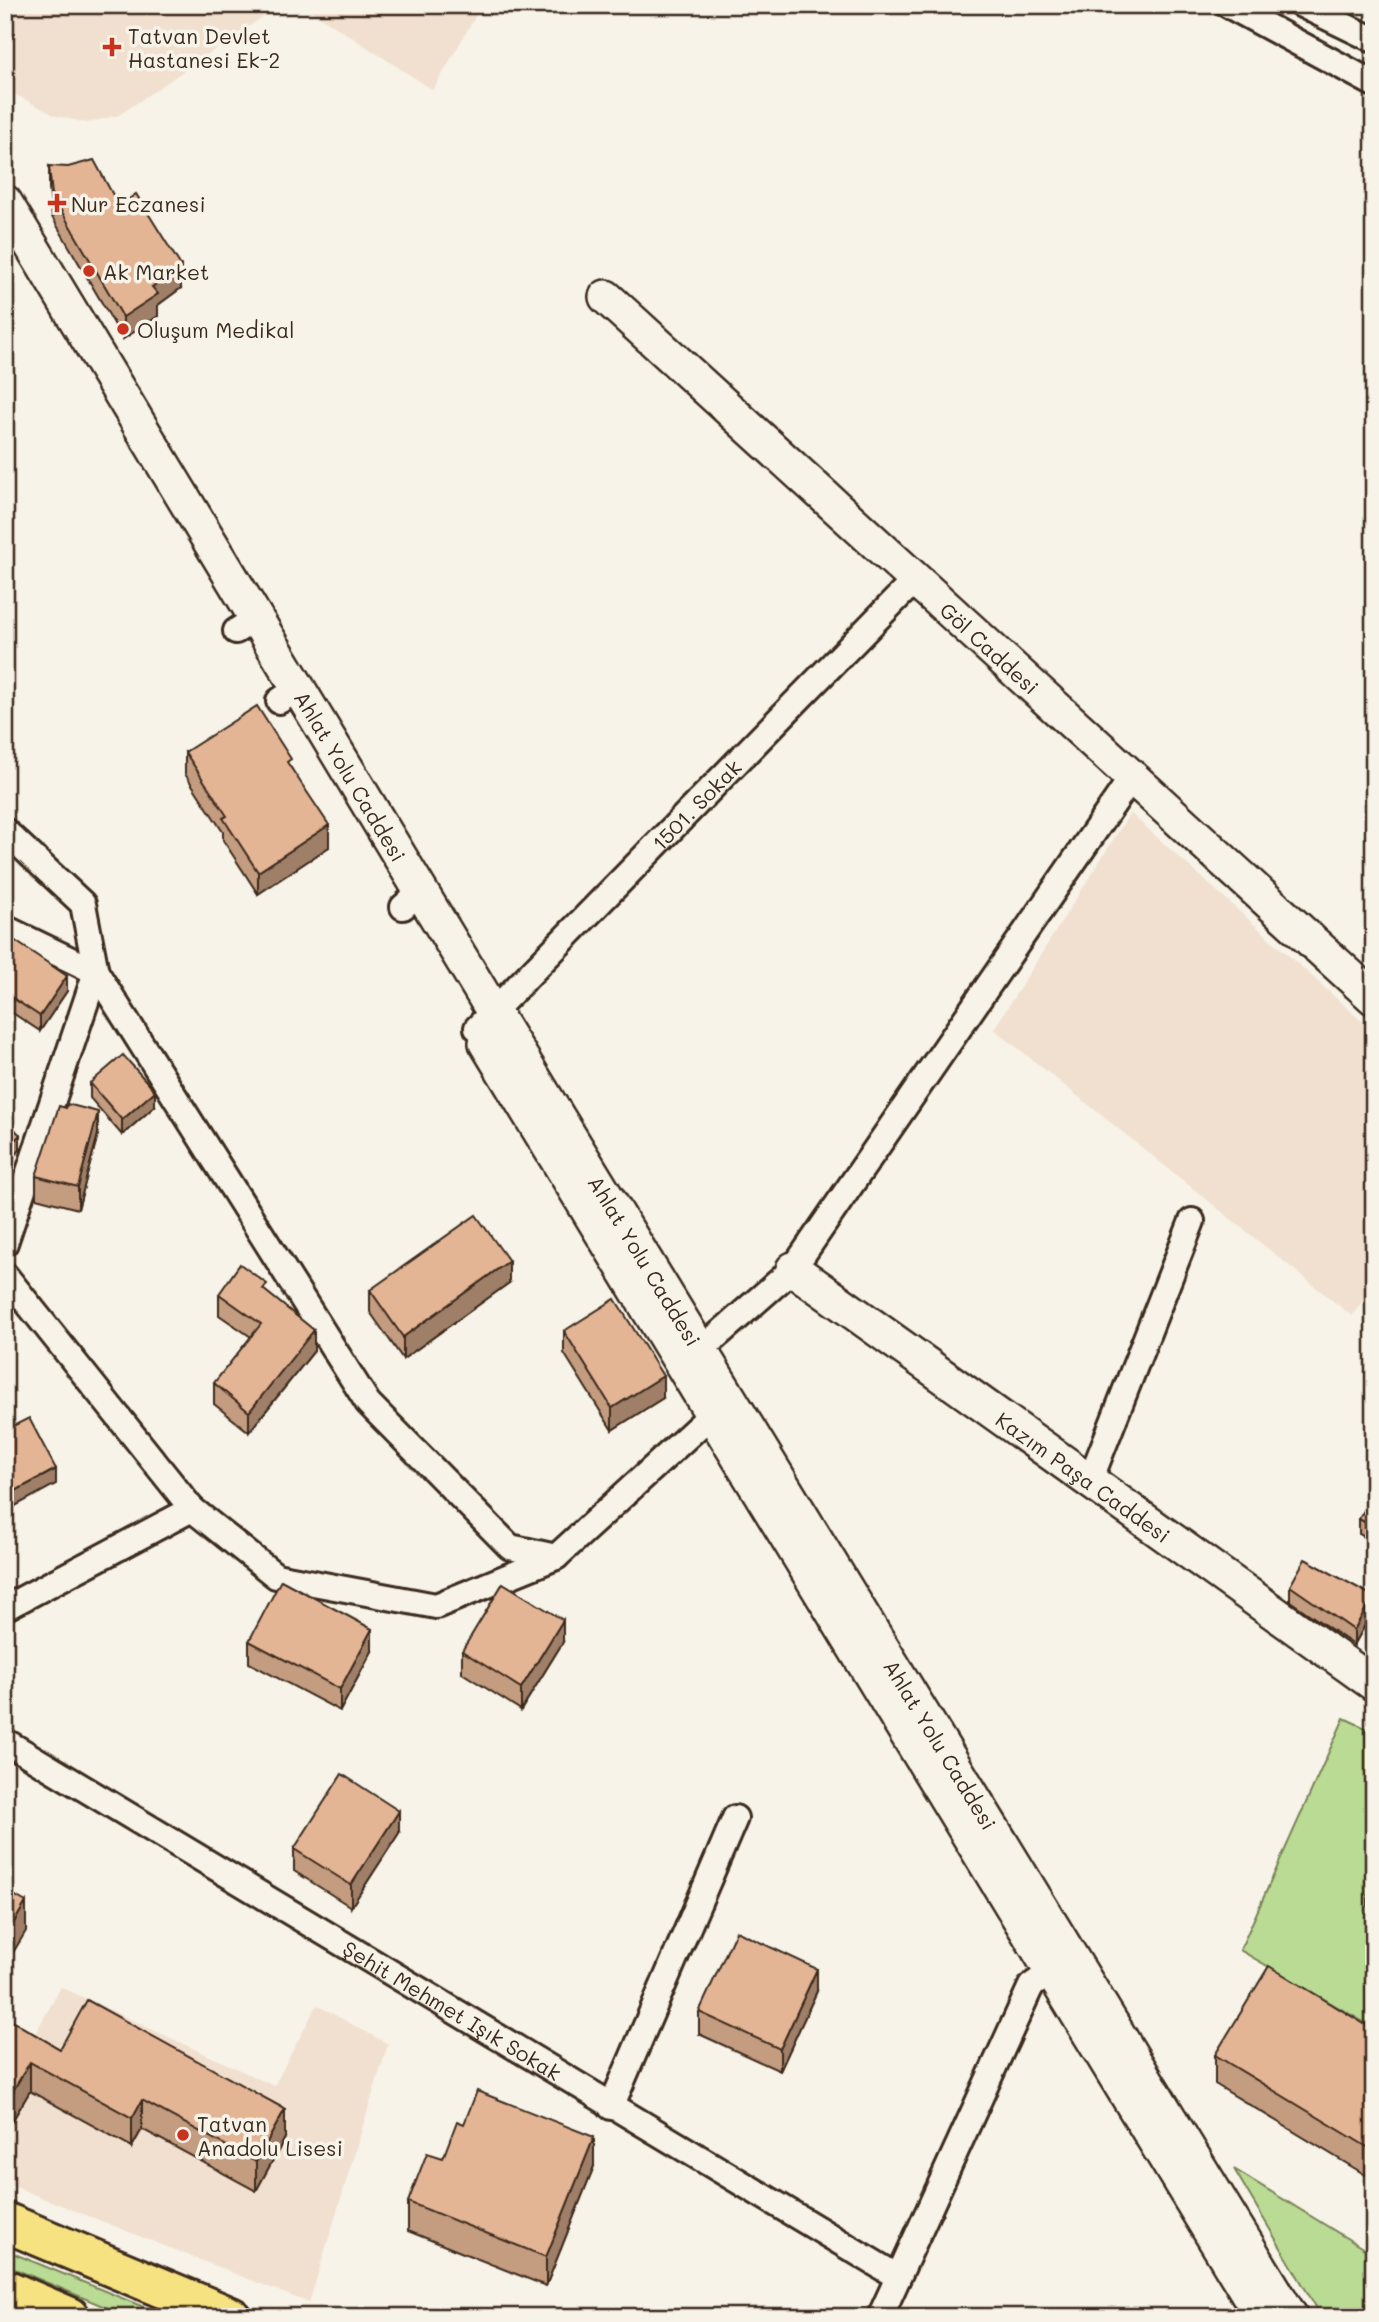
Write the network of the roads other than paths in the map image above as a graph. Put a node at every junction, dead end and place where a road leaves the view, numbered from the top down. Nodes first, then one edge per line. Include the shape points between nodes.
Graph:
1 (1228, 5) edge
2 (1302, 5) edge
3 (1374, 40) edge
4 (1374, 84) edge
5 (5, 202) edge
6 (5, 247) edge
7 (606, 297) dead end
8 (915, 580) junction
9 (246, 624) junction
10 (1132, 777) junction
11 (5, 831) edge
12 (5, 928) edge
13 (96, 972) junction
14 (1374, 998) edge
15 (485, 1019) junction
16 (1192, 1221) dead end
17 (5, 1243) edge
18 (793, 1269) junction
19 (5, 1275) edge
20 (692, 1359) junction
21 (720, 1406) junction
22 (1089, 1483) junction
23 (192, 1509) junction
24 (556, 1557) junction
25 (5, 1608) edge
26 (1372, 1679) edge
27 (5, 1741) edge
28 (735, 1818) dead end
29 (1061, 1965) junction
30 (611, 2107) junction
31 (5, 2222) edge
32 (898, 2277) junction
33 (5, 2289) edge
34 (70, 2317) edge
35 (231, 2317) edge
36 (880, 2317) edge
37 (1262, 2317) edge
38 (1291, 2317) edge

1 - 4 street
2 - 3 street
5 - 9 street, Ahlat Yolu Caddesi
6 - 9 street, Ahlat Yolu Caddesi
7 - 8 street, Göl Caddesi
8 - 10 street, Göl Caddesi
8 - 15 street, 1501. Sokak
9 - 15 street, Ahlat Yolu Caddesi
10 - 14 street, Göl Caddesi
10 - 18 street
11 - 13 street via 83,904
12 - 13 street
13 - 17 street
13 - 24 street via 368,1403 510,1546
15 - 20 street, Ahlat Yolu Caddesi
16 - 22 street
18 - 20 street
18 - 22 street, Kazım Paşa Caddesi
19 - 23 street
20 - 21 street, Ahlat Yolu Caddesi
21 - 24 street
21 - 29 street, Ahlat Yolu Caddesi
22 - 26 street, Kazım Paşa Caddesi
23 - 24 street via 276,1576 436,1606
23 - 25 street
27 - 30 street, Şehit Mehmet Işık Sokak
28 - 30 street
29 - 32 street via 1031,1986
29 - 37 street, Ahlat Yolu Caddesi
29 - 38 street, Ahlat Yolu Caddesi
30 - 32 street, Şehit Mehmet Işık Sokak
31 - 35 highway
32 - 36 street
33 - 34 highway

